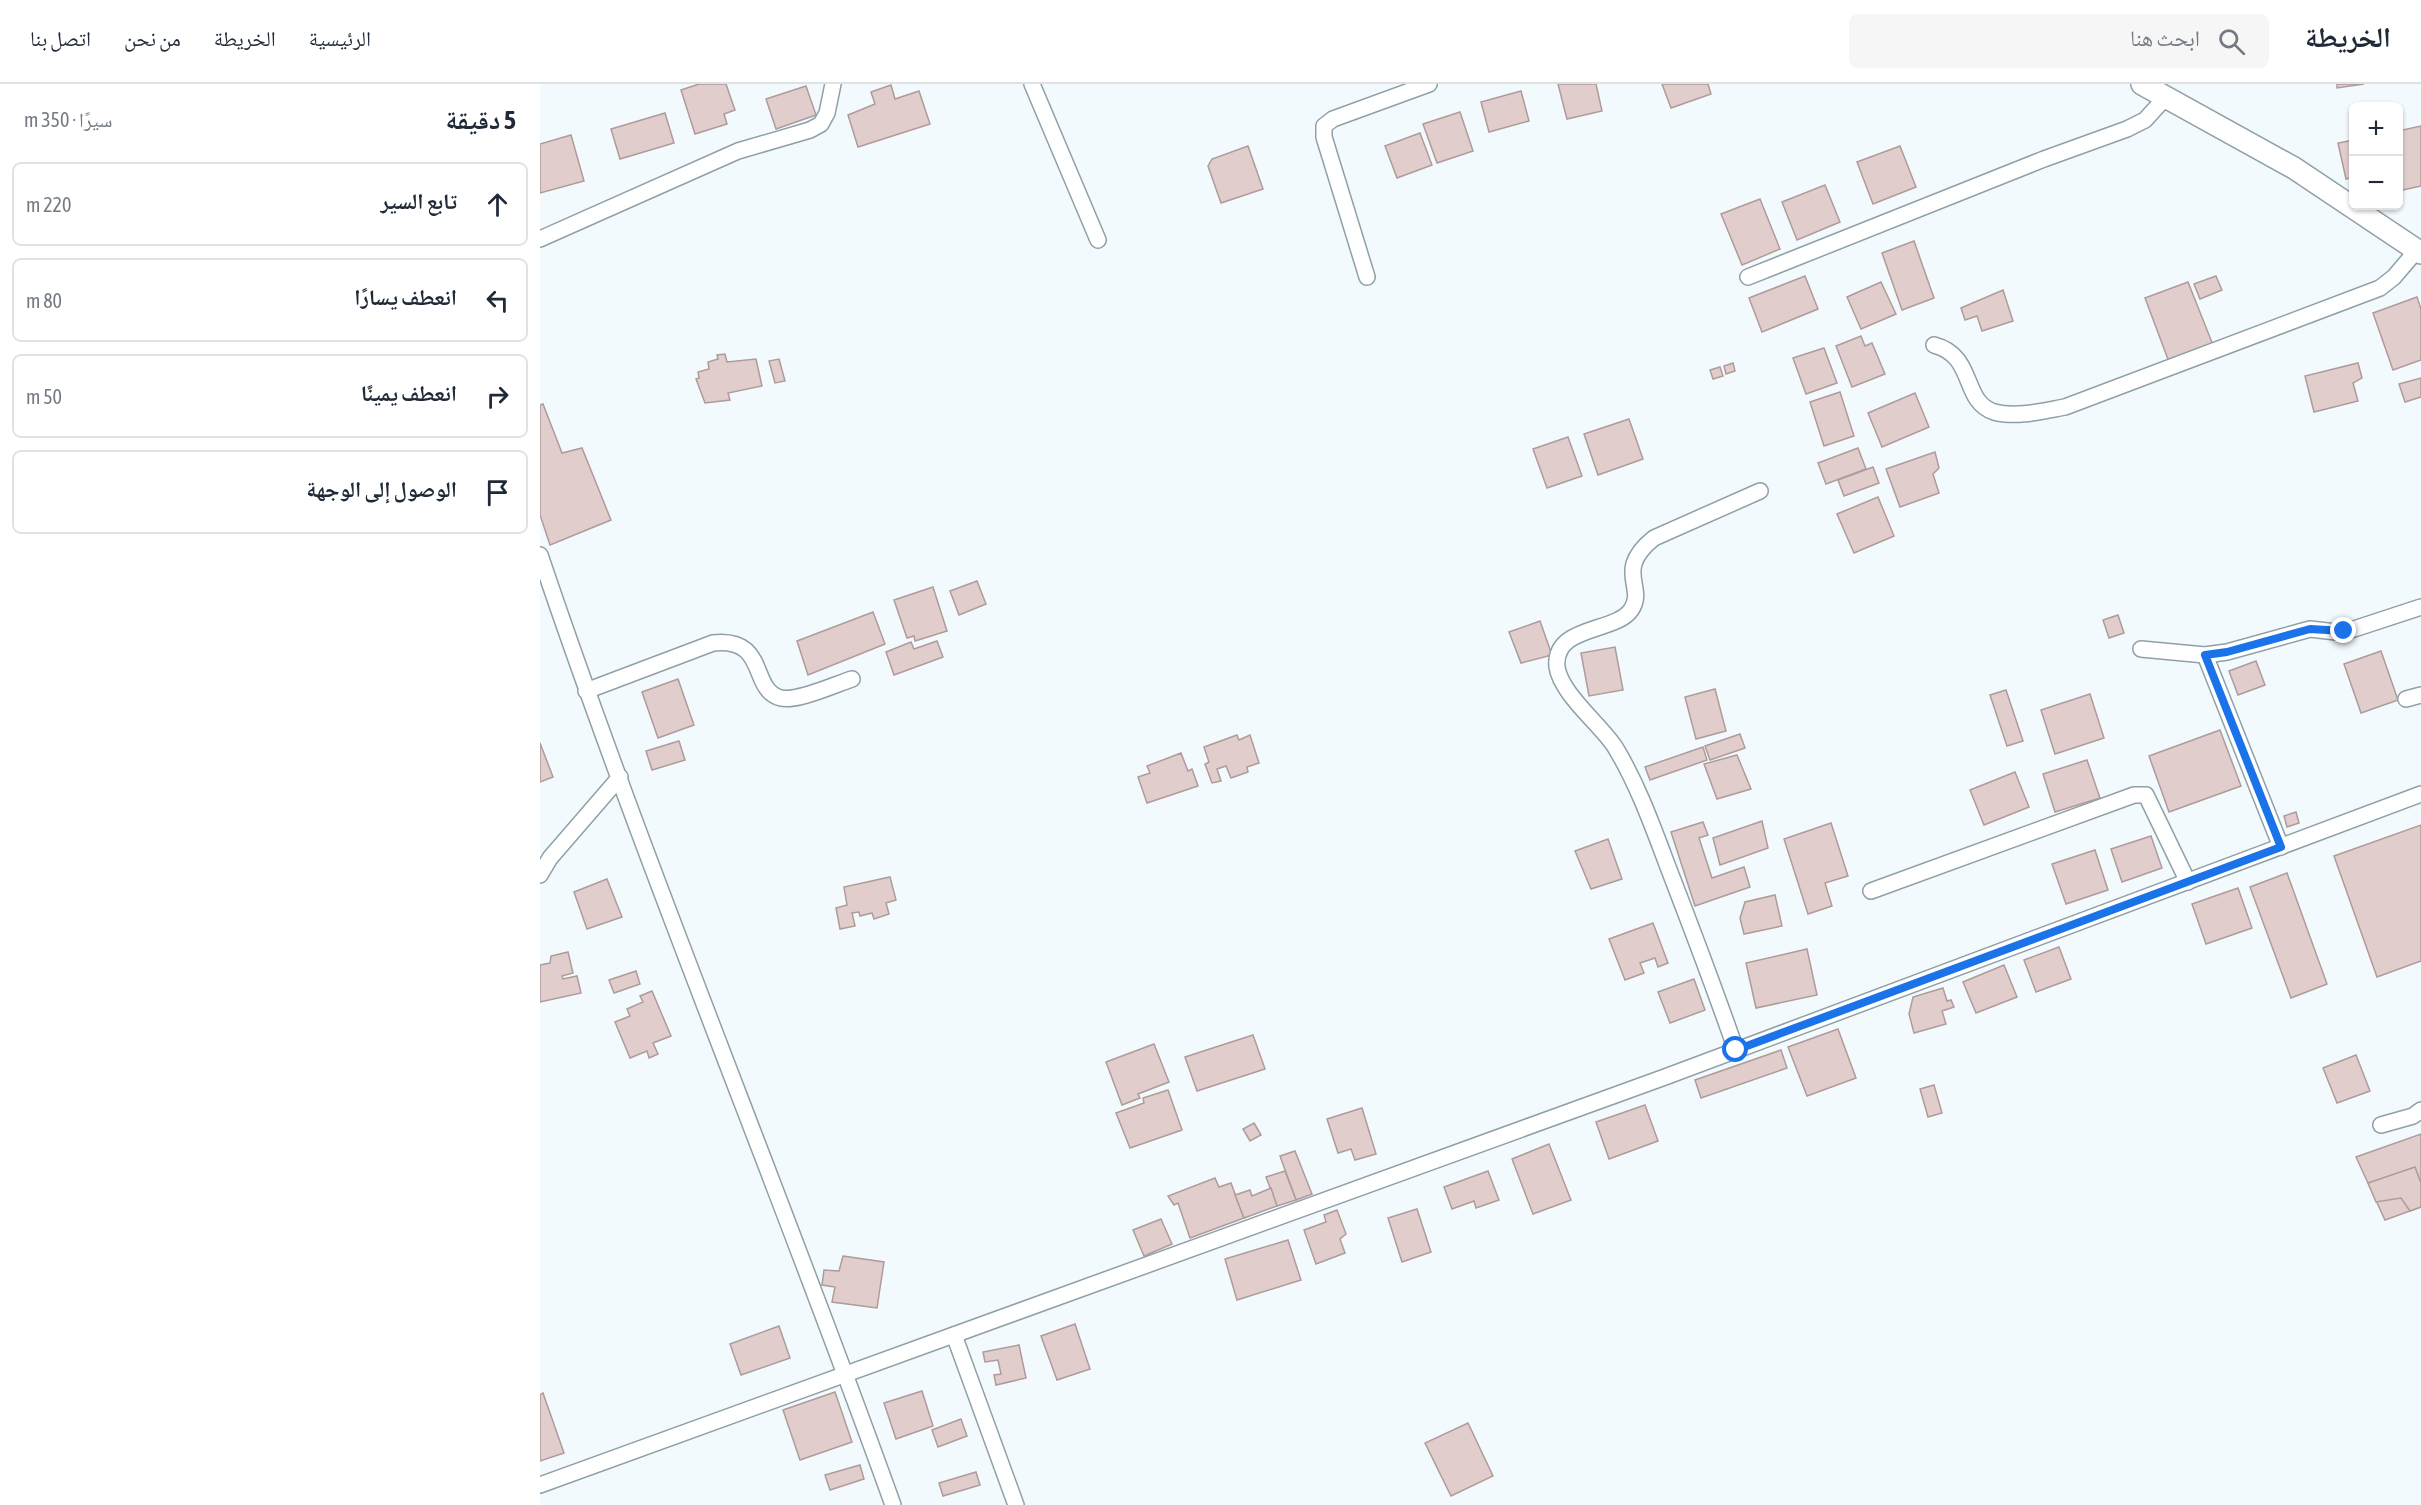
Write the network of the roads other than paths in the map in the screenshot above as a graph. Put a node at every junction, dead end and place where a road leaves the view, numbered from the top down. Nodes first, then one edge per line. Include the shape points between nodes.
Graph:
1 (832, 84) edge
2 (1032, 84) edge
3 (1429, 84) edge
4 (2142, 84) edge
5 (2165, 98) junction
6 (540, 239) edge
7 (1098, 240) dead end
8 (2419, 251) edge
9 (1367, 277) dead end
10 (1748, 277) dead end
11 (1934, 345) dead end
12 (1760, 491) dead end
13 (540, 555) edge
14 (2421, 607) edge
15 (2141, 649) dead end
16 (2205, 655) junction
17 (852, 679) dead end
18 (586, 691) junction
19 (620, 777) junction
20 (2421, 794) edge
21 (2281, 847) junction
22 (540, 876) edge
23 (2188, 882) junction
24 (1871, 891) dead end
25 (1736, 1050) junction
26 (2418, 1114) edge
27 (2382, 1125) dead end
28 (954, 1335) junction
29 (846, 1374) junction
30 (540, 1485) edge
31 (892, 1505) edge
32 (1016, 1505) edge

1 - 6 street via 821,124 738,151
2 - 7 street
3 - 9 street via 1333,119 1324,126 1324,137
4 - 5 street
5 - 8 street via 2294,168
5 - 10 street via 2145,120 2127,129
8 - 11 street via 2380,288 2065,407 2030,414 1995,412 1984,406 1975,396 1956,355
12 - 25 street via 1654,538 1639,550 1632,568 1635,596 1631,610 1621,618 1572,637 1561,650 1557,666 1563,685 1615,748 1652,822
13 - 18 street
14 - 16 street via 2354,629 2310,629
15 - 16 street
16 - 21 street
17 - 18 street via 793,698 781,698 771,692 746,647 730,641 713,642
18 - 19 street
19 - 22 street via 550,858
19 - 29 street
20 - 21 street
21 - 23 street
23 - 24 street via 2146,795 2134,795
23 - 25 street
25 - 28 street
26 - 27 street
28 - 29 street
28 - 32 street
29 - 30 street
29 - 31 street

